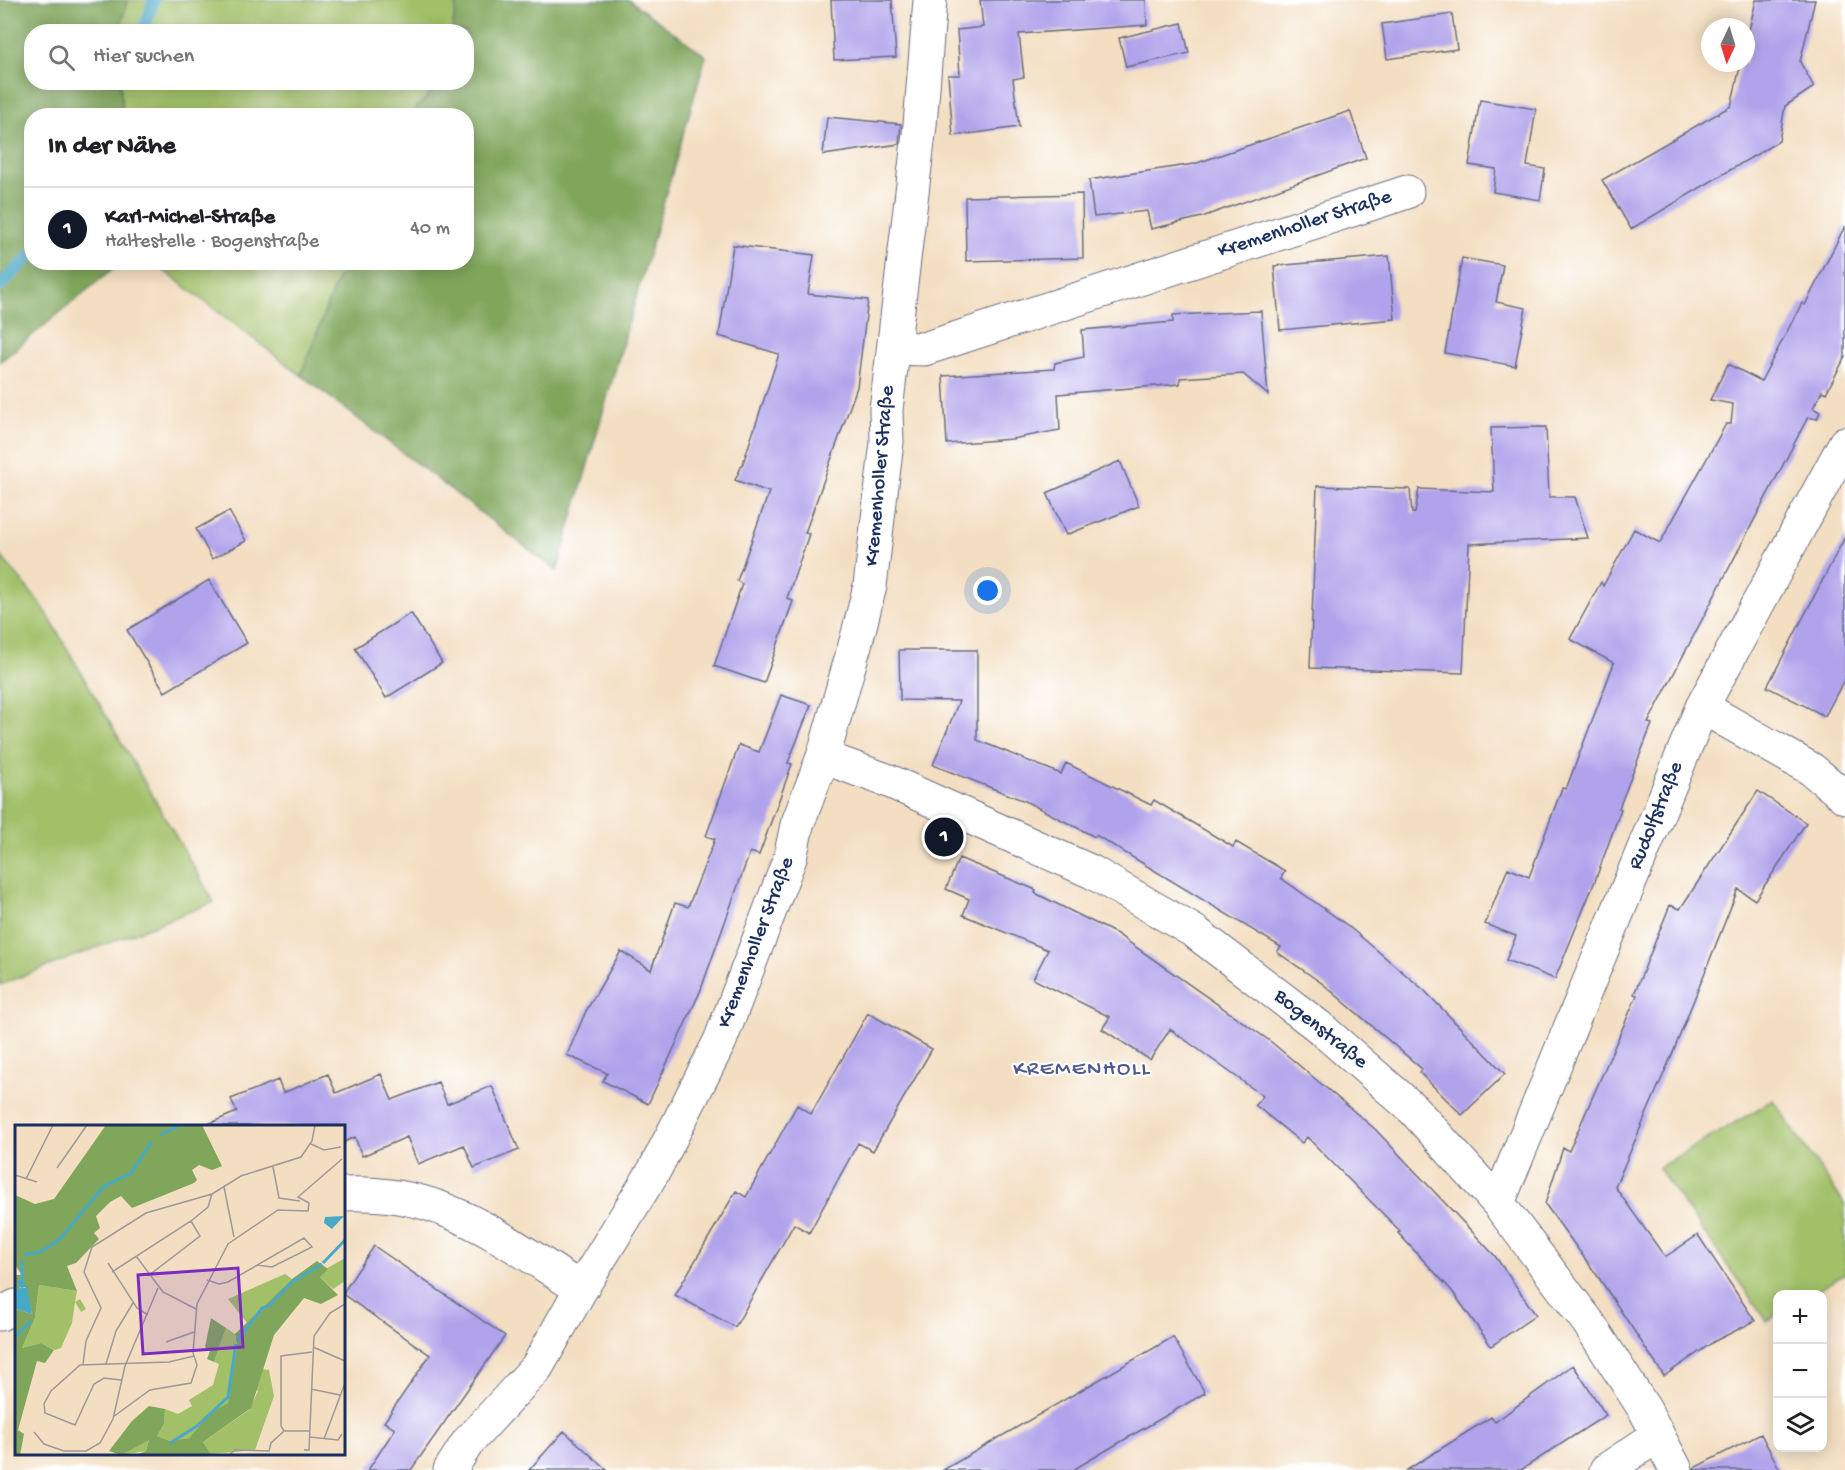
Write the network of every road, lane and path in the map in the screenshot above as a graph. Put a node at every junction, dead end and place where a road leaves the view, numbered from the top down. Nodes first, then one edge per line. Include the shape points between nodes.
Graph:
1 (930, 0) edge
2 (1407, 192) dead end
3 (894, 348) junction
4 (1845, 443) edge
5 (1702, 707) junction
6 (823, 757) junction
7 (1845, 797) edge
8 (345, 1194) edge
9 (1498, 1203) junction
10 (581, 1288) junction
11 (15, 1306) edge
12 (0, 1314) edge
13 (1657, 1436) junction
14 (450, 1470) edge
15 (1606, 1470) edge
16 (1676, 1470) edge

1 - 3 street, Kremenholler Straße
2 - 3 street, Kremenholler Straße via 924,350
3 - 6 street, Kremenholler Straße via 870,586
4 - 5 street, Rudolfstraße
5 - 7 street via 1811,769
5 - 9 street, Rudolfstraße
6 - 9 street, Bogenstraße via 889,781 1092,872 1195,932 1318,1026 1404,1102
6 - 10 street, Kremenholler Straße via 797,825 790,858 720,1041 655,1169
8 - 10 street via 372,1193 439,1208 511,1244
9 - 13 street, Bogenstraße via 1588,1322 1645,1410
10 - 14 street, Kremenholler Straße via 537,1367 468,1442
11 - 12 street
13 - 15 street
13 - 16 street, Bogenstraße

